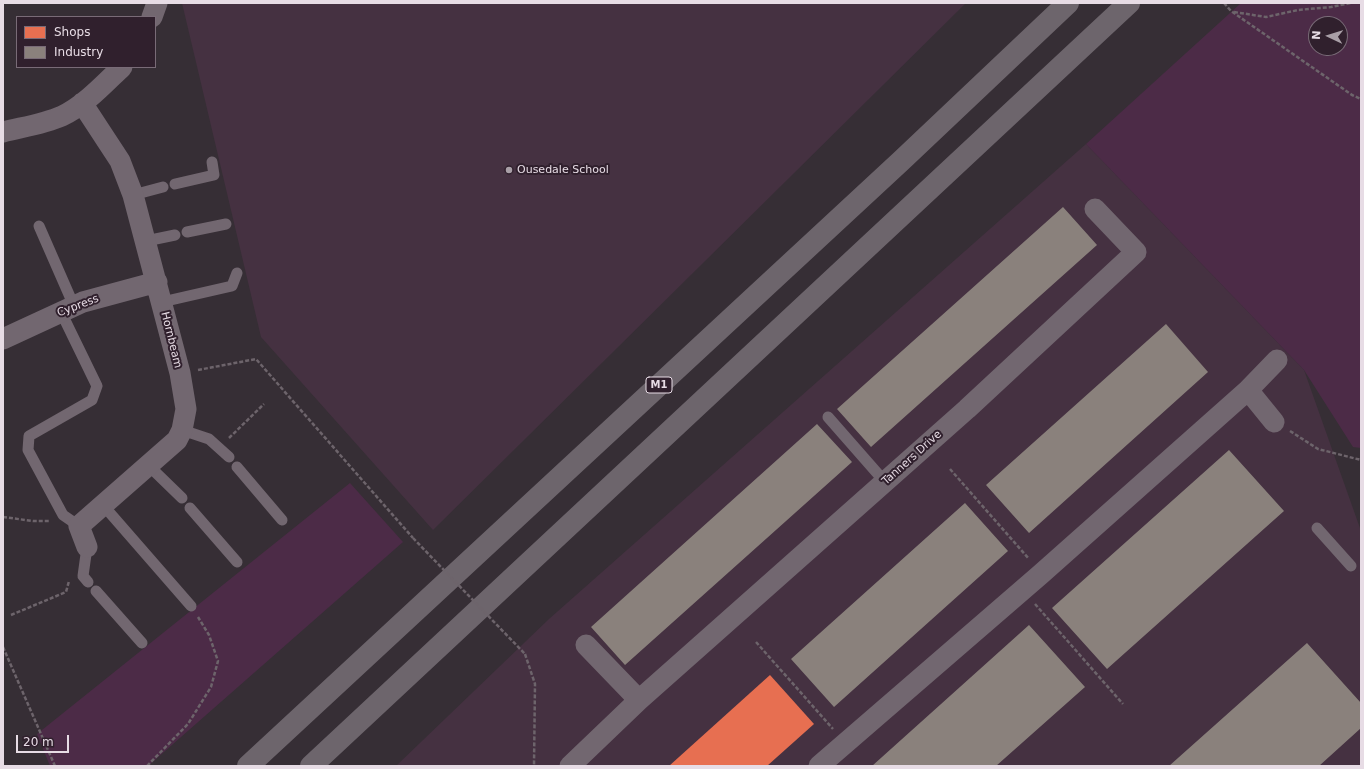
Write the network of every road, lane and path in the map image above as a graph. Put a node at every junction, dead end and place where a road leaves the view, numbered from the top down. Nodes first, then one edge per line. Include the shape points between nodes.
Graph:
1 (157, 3) edge
2 (1068, 3) edge
3 (1129, 3) edge
4 (1224, 3) edge
5 (1351, 3) edge
6 (1231, 11) junction
7 (152, 16) edge
8 (121, 68) edge
9 (1361, 99) edge
10 (82, 103) junction
11 (3, 132) edge
12 (212, 162) dead end
13 (175, 184) dead end
14 (163, 187) dead end
15 (133, 195) junction
16 (1095, 209) dead end
17 (226, 224) dead end
18 (39, 226) dead end
19 (187, 232) dead end
20 (175, 235) dead end
21 (146, 241) junction
22 (237, 273) dead end
23 (157, 282) junction
24 (162, 302) junction
25 (68, 309) junction
26 (3, 339) edge
27 (1277, 360) dead end
28 (180, 373) junction
29 (1248, 390) junction
30 (264, 404) dead end
31 (828, 417) dead end
32 (1274, 422) joint
33 (182, 430) junction
34 (218, 448) junction
35 (229, 457) dead end
36 (1361, 460) edge
37 (148, 465) junction
38 (237, 467) dead end
39 (950, 469) dead end
40 (885, 482) junction
41 (182, 498) dead end
42 (103, 505) junction
43 (190, 508) dead end
44 (3, 517) edge
45 (282, 520) dead end
46 (71, 521) junction
47 (1317, 528) dead end
48 (86, 553) junction
49 (238, 562) dead end
50 (1351, 566) dead end
51 (1041, 574) junction
52 (88, 582) dead end
53 (1023, 590) junction
54 (96, 591) dead end
55 (191, 606) joint
56 (11, 615) dead end
57 (756, 642) dead end
58 (142, 643) dead end
59 (586, 645) dead end
60 (3, 647) edge
61 (639, 700) junction
62 (1123, 704) dead end
63 (845, 742) junction
64 (55, 766) edge
65 (147, 766) edge
66 (248, 766) edge
67 (311, 766) edge
68 (534, 766) edge
69 (570, 766) edge
70 (819, 766) edge

1 - 7 street
2 - 66 highway, M1 via 902,161
3 - 67 highway
4 - 6 path
5 - 6 path via 1266,17
6 - 9 path
8 - 10 street
10 - 11 street via 64,115
10 - 15 street, Hornbeam via 120,161
12 - 13 lane via 214,175
14 - 15 lane
15 - 21 street, Hornbeam
16 - 40 street, Tanners Drive via 1136,252
17 - 19 lane
18 - 25 lane
20 - 21 lane
21 - 23 street, Hornbeam
22 - 24 lane via 232,286
23 - 24 street, Hornbeam
23 - 25 street, Cypress via 83,302
24 - 28 street, Hornbeam
25 - 26 street, Cypress
25 - 46 lane via 97,386 92,400 28,436 28,450
27 - 29 street
28 - 33 street, Hornbeam via 186,410
28 - 68 path, bridge via 256,359 413,538 525,654 535,684
29 - 32 street
29 - 51 street
30 - 34 path
31 - 40 lane
32 - 36 path via 1318,449
33 - 34 lane via 209,439
33 - 37 street, Hornbeam via 177,440
34 - 35 lane
37 - 41 lane
37 - 42 street, Hornbeam
38 - 45 lane
39 - 51 path
40 - 61 street, Tanners Drive
42 - 46 street, Hornbeam
42 - 55 lane
43 - 49 lane
44 - 46 path
46 - 48 street
47 - 50 lane
48 - 52 lane via 83,576
48 - 56 path via 73,565 66,592
51 - 53 street
53 - 62 path
53 - 63 street
54 - 58 lane
55 - 65 path via 209,634 218,661 211,687 188,724
57 - 63 path
59 - 61 street
60 - 64 path
61 - 69 street, Tanners Drive
63 - 70 street

